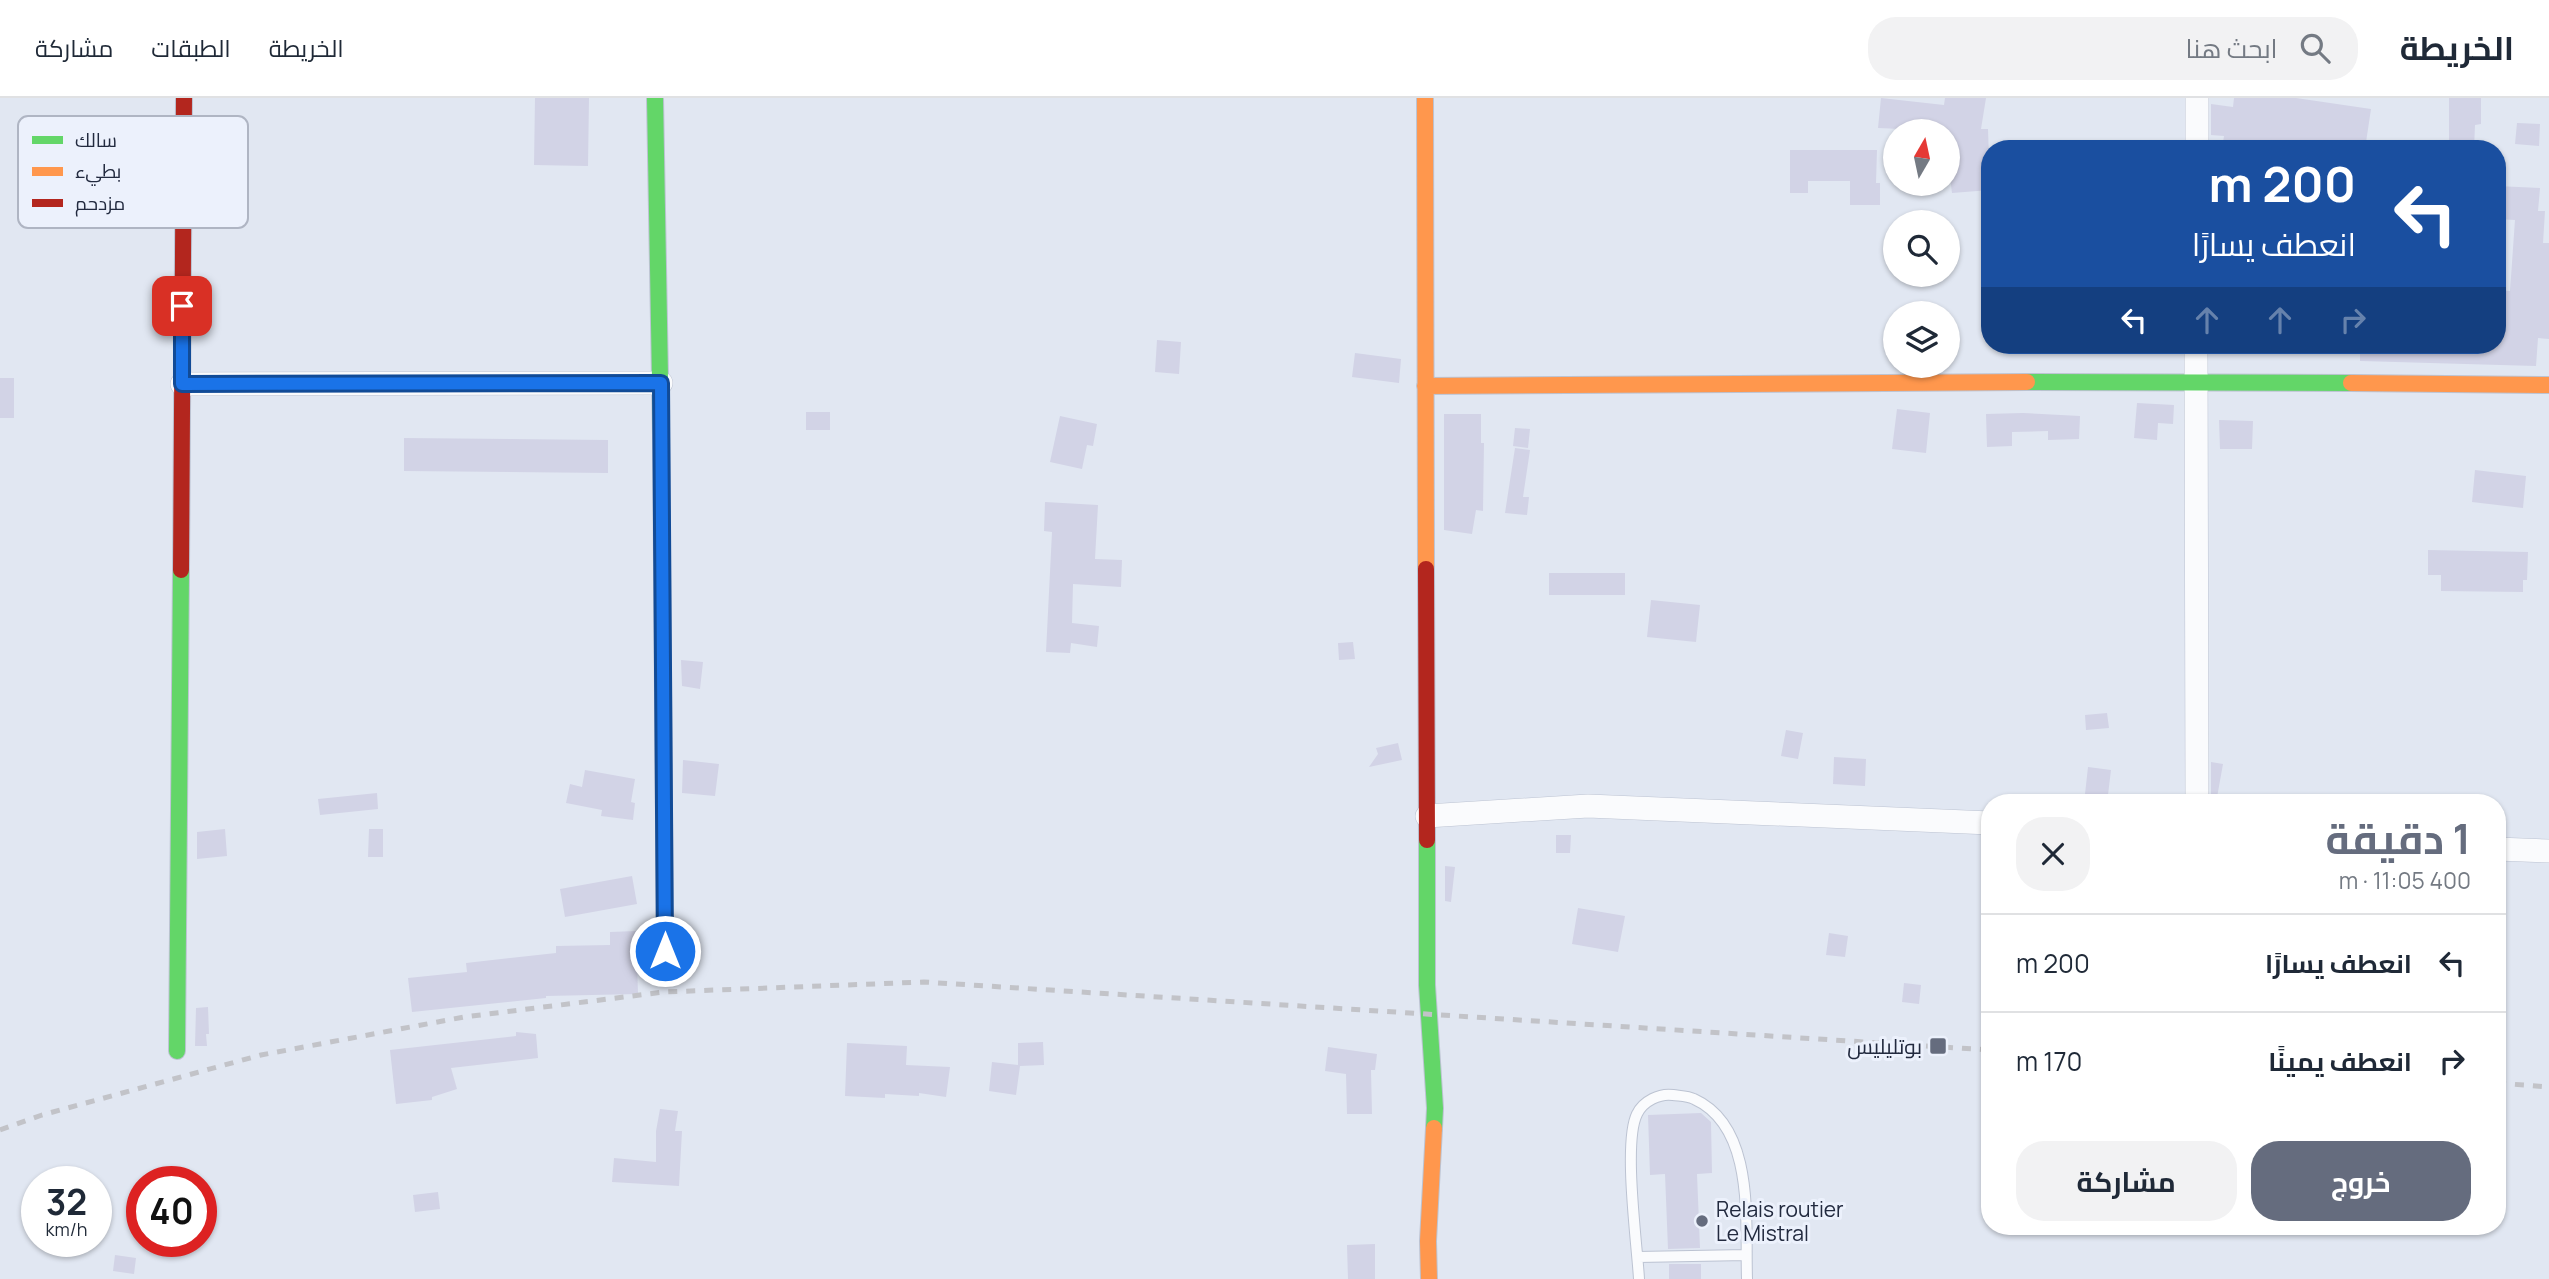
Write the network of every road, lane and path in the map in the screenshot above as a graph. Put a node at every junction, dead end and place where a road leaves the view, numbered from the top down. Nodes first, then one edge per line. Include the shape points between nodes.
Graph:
1 (184, 98) edge
2 (655, 98) edge
3 (1425, 98) edge
4 (2197, 98) edge
5 (184, 116) edge
6 (2197, 140) edge
7 (183, 228) edge
8 (2196, 354) edge
9 (2196, 381) junction
10 (661, 383) junction
11 (182, 384) junction
12 (2549, 385) edge
13 (1425, 386) junction
14 (2197, 794) edge
15 (1427, 816) junction
16 (1981, 823) edge
17 (2506, 849) edge
18 (2549, 851) edge
19 (665, 951) dead end
20 (177, 1051) dead end
21 (1746, 1255) junction
22 (1638, 1257) junction
23 (1429, 1279) edge
24 (1639, 1279) edge
25 (1747, 1279) edge

1 - 5 street
2 - 10 street
3 - 13 street
4 - 6 street
7 - 11 street
8 - 9 street
9 - 12 street
9 - 13 street
9 - 14 street
10 - 11 street
10 - 19 street
11 - 20 street
13 - 15 street
15 - 16 street via 1588,806
15 - 23 street via 1427,985 1435,1108
17 - 18 street
21 - 22 lane
21 - 22 lane via 1745,1189 1740,1156 1729,1128 1694,1098 1668,1094 1650,1099 1637,1113 1631,1151
21 - 25 lane
22 - 24 lane

